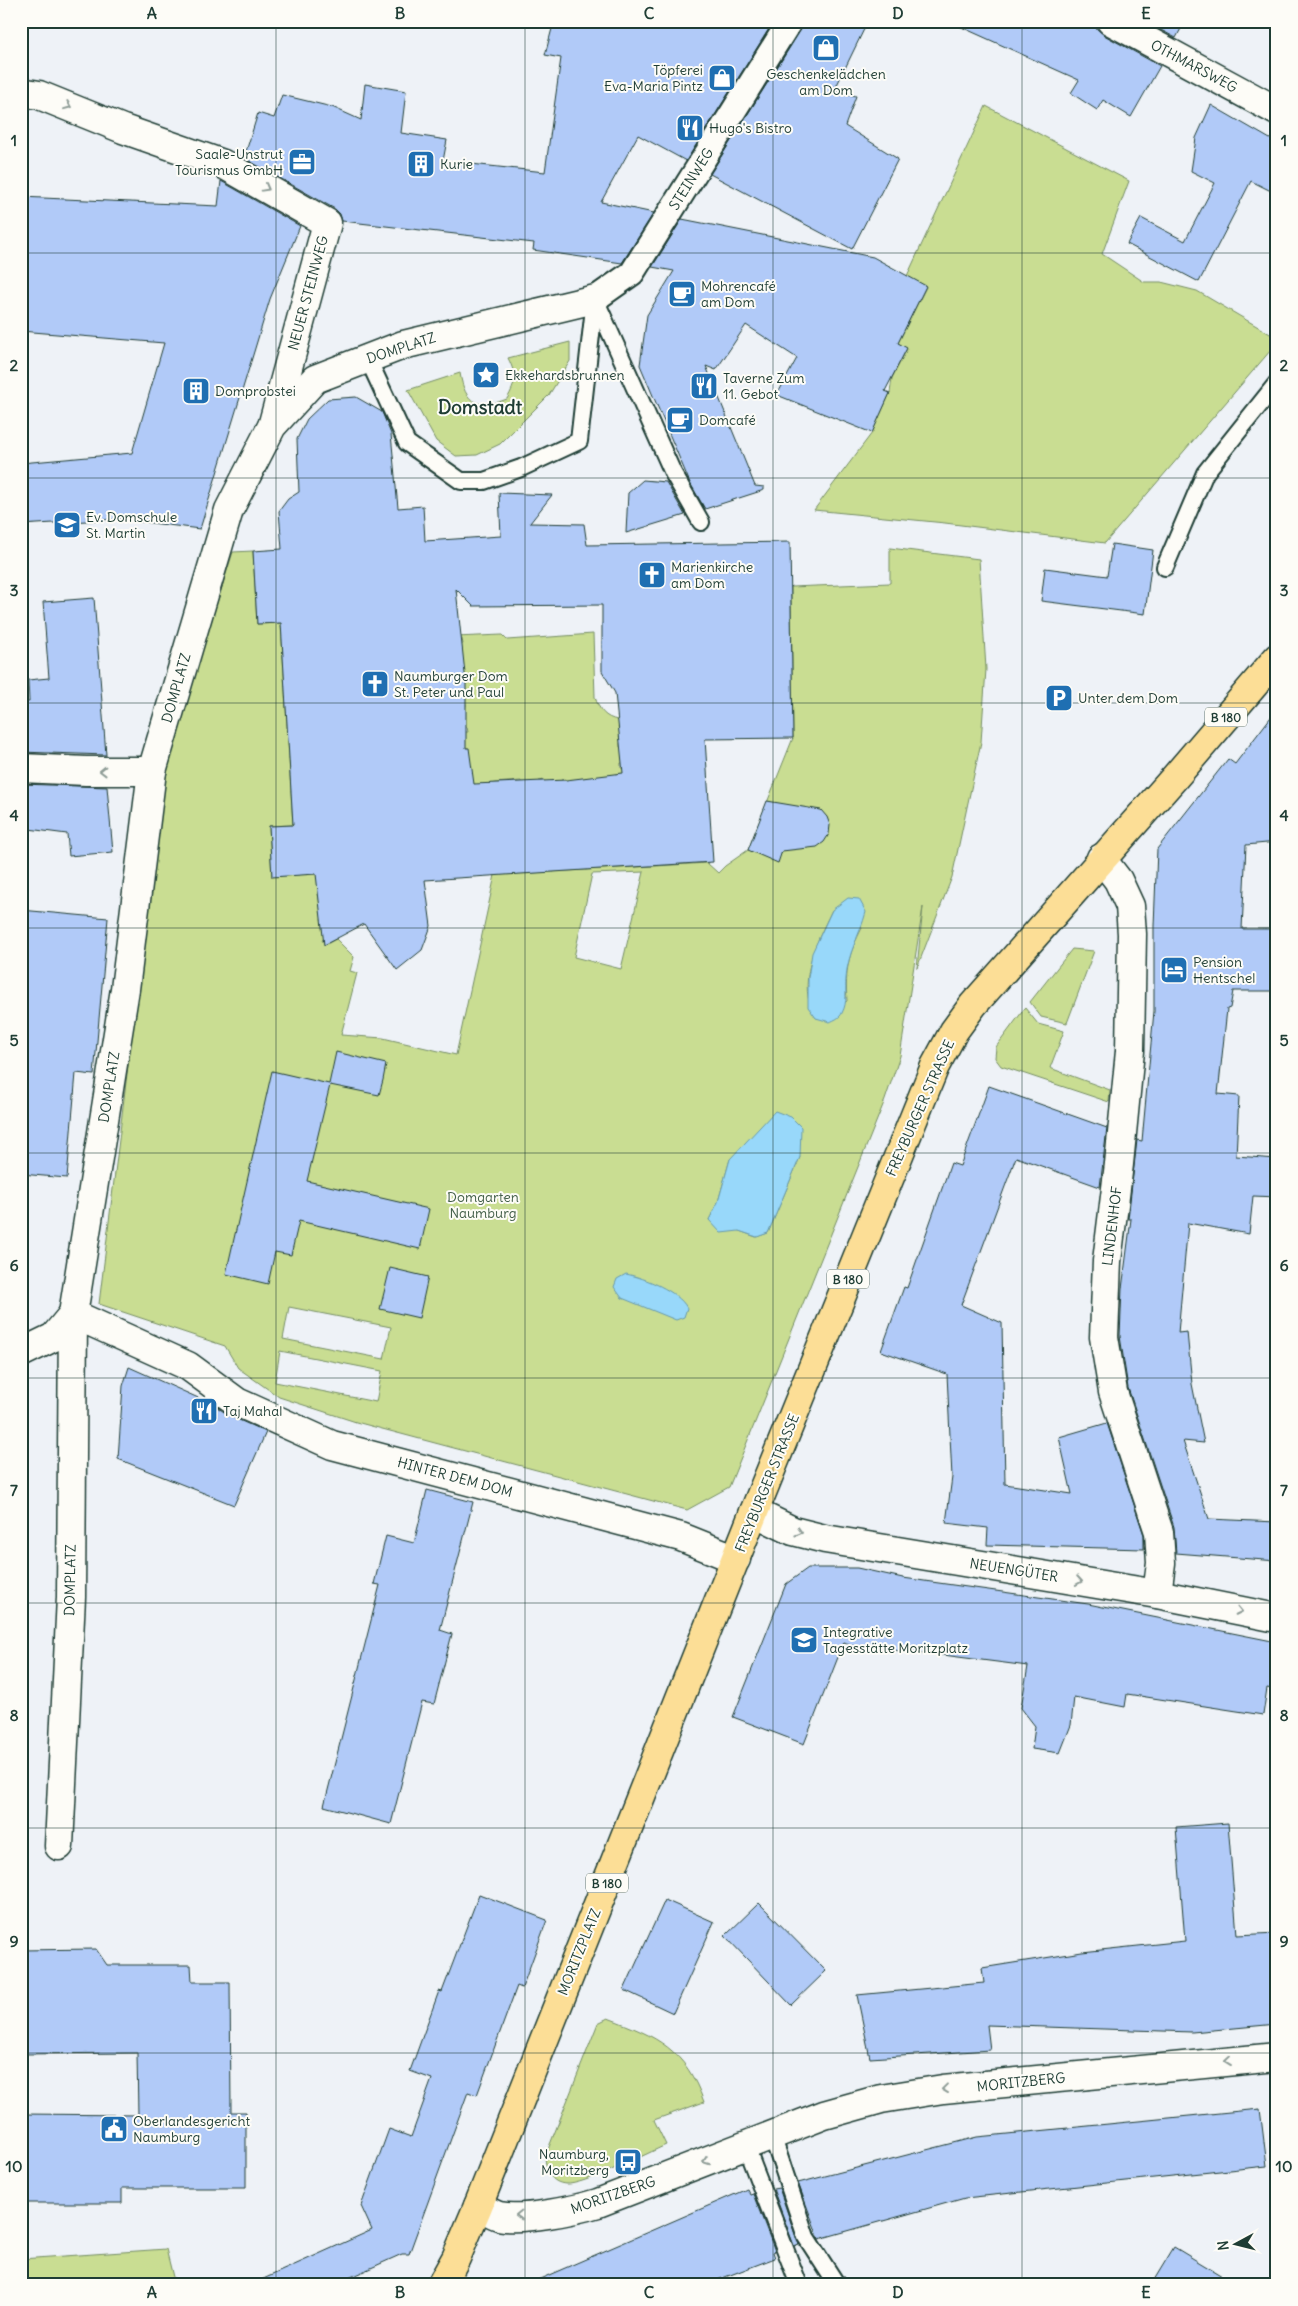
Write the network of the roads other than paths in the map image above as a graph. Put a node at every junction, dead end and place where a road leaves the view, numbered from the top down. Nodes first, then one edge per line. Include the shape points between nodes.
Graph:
1 (790, 21) edge
2 (1111, 21) edge
3 (21, 92) edge
4 (1277, 111) edge
5 (595, 299) junction
6 (368, 359) junction
7 (1277, 383) edge
8 (272, 426) junction
9 (701, 522) dead end
10 (1165, 567) dead end
11 (1277, 658) edge
12 (21, 768) edge
13 (152, 771) junction
14 (1101, 858) junction
15 (73, 1314) junction
16 (21, 1352) edge
17 (754, 1512) junction
18 (736, 1559) junction
19 (1157, 1594) junction
20 (1277, 1618) edge
21 (58, 1846) dead end
22 (1277, 2057) edge
23 (772, 2135) junction
24 (745, 2145) junction
25 (478, 2206) junction
26 (441, 2285) edge
27 (799, 2285) edge
28 (836, 2285) edge

1 - 5 street, STEINWEG via 632,273
2 - 4 street, OTHMARSWEG
3 -> 8 street, NEUER STEINWEG via 40,95 222,164 327,222
5 - 6 street, DOMPLATZ via 403,345
5 - 6 lane via 579,441 484,481 461,481 407,442
5 - 9 lane via 673,473
6 - 8 street, DOMPLATZ via 315,379
7 - 10 lane via 1205,473
8 - 13 street, DOMPLATZ via 229,510
11 - 14 main road, FREYBURGER STRASSE / B 180
13 -> 12 street via 86,772
13 - 15 street, DOMPLATZ via 125,989
14 - 17 main road, FREYBURGER STRASSE / B 180 via 972,1005 935,1066
14 - 19 street, LINDENHOF via 1118,880 1130,906 1132,934 1130,1051 1107,1261 1104,1337 1113,1392 1159,1532 1161,1564
15 - 16 street via 54,1337
15 - 18 street, HINTER DEM DOM via 188,1366 237,1402 332,1445 682,1537
15 - 21 street, DOMPLATZ via 71,1597
17 - 18 main road, FREYBURGER STRASSE / B 180
17 -> 19 street, NEUENGÜTER via 793,1531 825,1539
18 - 25 main road, MORITZPLATZ / B 180
19 -> 20 street, NEUENGÜTER
22 -> 23 street, MORITZBERG via 943,2089 881,2099 824,2115
23 - 24 street, MORITZBERG
23 - 28 lane via 806,2237
24 -> 25 street, MORITZBERG via 573,2210 500,2216
24 - 27 lane
25 - 26 main road, B 180

